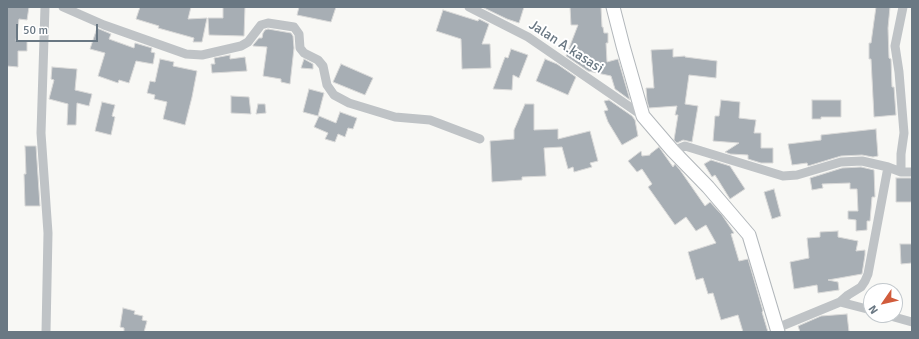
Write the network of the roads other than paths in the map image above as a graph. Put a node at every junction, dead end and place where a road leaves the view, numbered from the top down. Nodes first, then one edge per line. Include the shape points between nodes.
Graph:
1 (45, 7) edge
2 (63, 7) edge
3 (469, 7) edge
4 (613, 7) edge
5 (903, 7) edge
6 (643, 116) junction
7 (480, 139) dead end
8 (673, 151) junction
9 (888, 167) junction
10 (901, 172) junction
11 (912, 172) edge
12 (840, 302) junction
13 (863, 308) edge
14 (778, 330) edge
15 (46, 332) edge

1 - 15 street via 41,133 48,233
2 - 7 street via 186,54 202,55 241,46 248,42 261,25 268,23 294,27 299,34 300,48 323,66 327,86 334,95 349,103 395,117 430,120
3 - 6 street, Jalan A.kasasi via 528,37
4 - 6 main road
5 - 10 street via 895,46 904,132
6 - 8 main road
8 - 9 street via 685,146 783,176 797,175 841,162 862,161
8 - 14 main road via 708,186 749,235
9 - 10 street
9 - 12 street via 866,281
10 - 11 street
12 - 13 street
12 - 14 street

